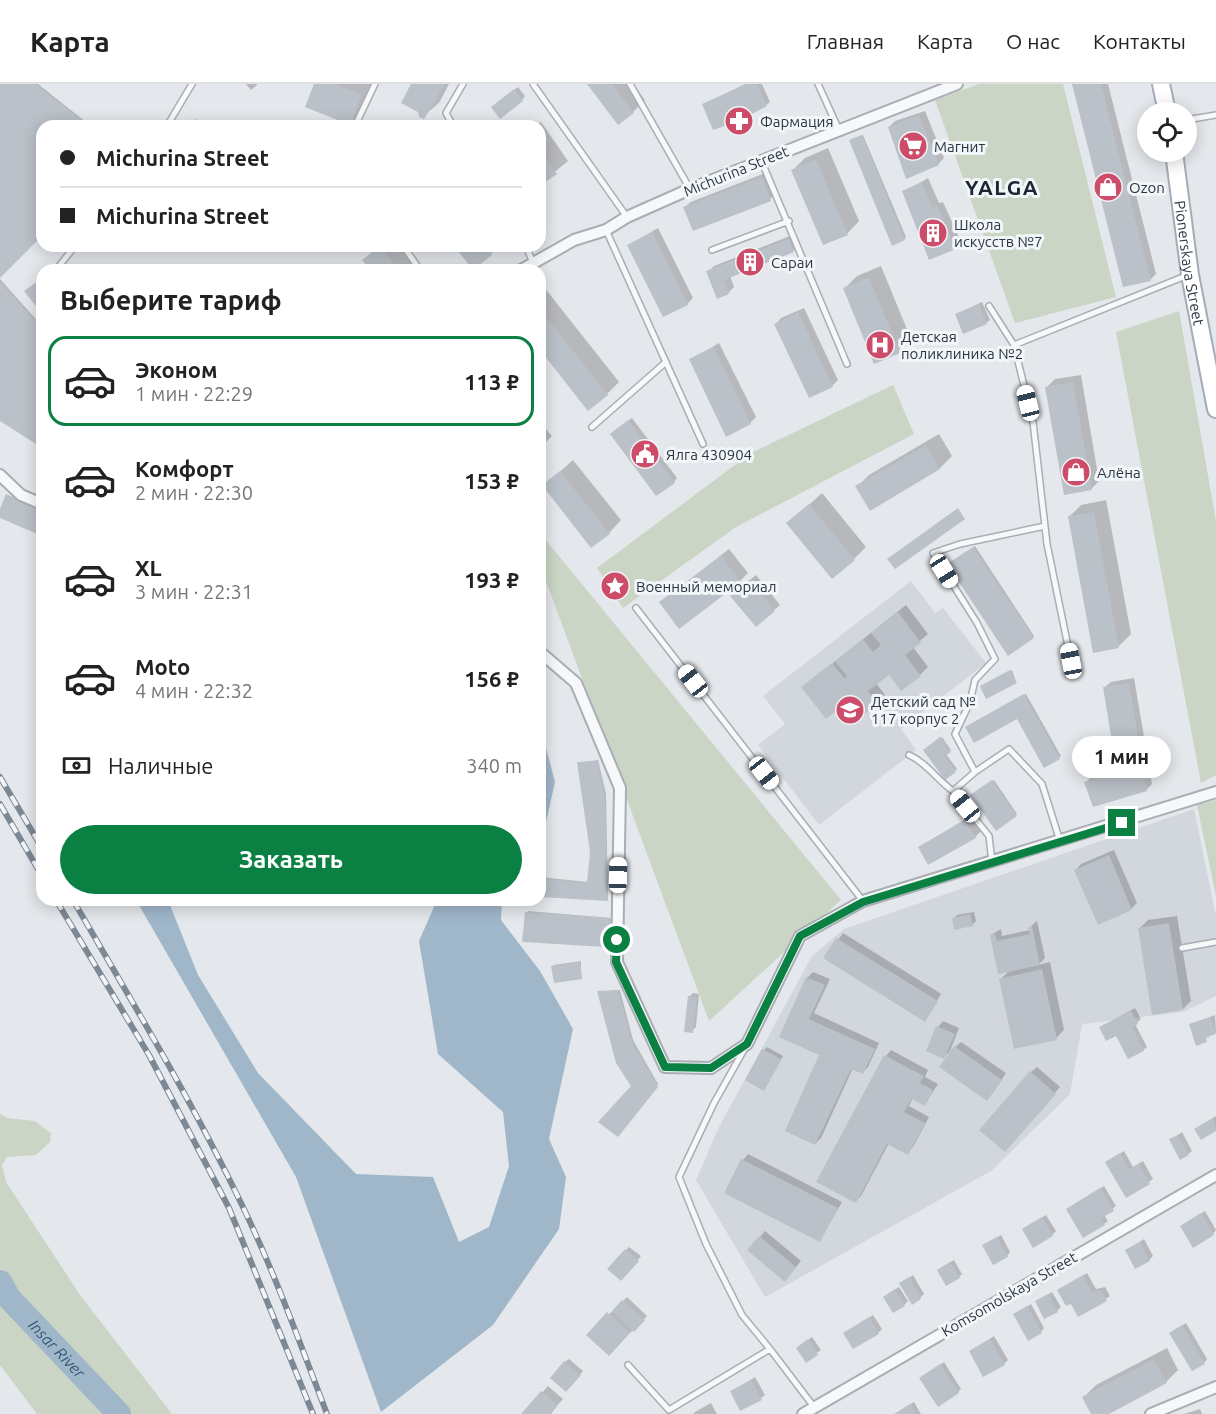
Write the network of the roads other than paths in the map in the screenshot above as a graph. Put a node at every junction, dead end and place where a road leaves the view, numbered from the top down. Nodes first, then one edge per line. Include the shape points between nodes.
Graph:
1 (192, 84) edge
2 (375, 84) edge
3 (463, 84) edge
4 (533, 84) edge
5 (630, 84) edge
6 (818, 84) edge
7 (957, 84) edge
8 (1161, 84) edge
9 (1165, 102) edge
10 (1216, 115) edge
11 (1197, 118) edge
12 (170, 120) edge
13 (358, 120) edge
14 (450, 120) edge
15 (839, 130) junction
16 (761, 160) junction
17 (1175, 162) edge
18 (690, 189) junction
19 (627, 217) junction
20 (789, 221) junction
21 (606, 230) junction
22 (712, 250) dead end
23 (70, 252) edge
24 (528, 252) edge
25 (533, 263) joint
26 (61, 264) edge
27 (1190, 274) junction
28 (989, 306) dead end
29 (1014, 345) junction
30 (666, 362) junction
31 (847, 364) dead end
32 (1216, 409) edge
33 (592, 427) dead end
34 (703, 444) dead end
35 (0, 475) edge
36 (36, 501) edge
37 (1045, 526) junction
38 (636, 608) dead end
39 (546, 657) edge
40 (1071, 661) dead end
41 (909, 755) dead end
42 (975, 772) junction
43 (953, 791) junction
44 (1216, 792) edge
45 (1061, 842) junction
46 (992, 864) junction
47 (863, 902) junction
48 (1216, 942) edge
49 (1182, 948) dead end
50 (747, 1044) junction
51 (1216, 1175) edge
52 (770, 1349) junction
53 (628, 1365) dead end
54 (1216, 1387) edge
55 (814, 1407) junction
56 (1164, 1410) edge
57 (803, 1414) edge
58 (1151, 1414) edge

1 - 12 lane
2 - 13 lane
3 - 14 lane via 446,113
4 - 19 lane
5 - 18 lane
6 - 15 lane
7 - 15 street, Michurina Street
8 - 9 main road
10 - 11 lane
15 - 16 street, Michurina Street
16 - 18 street, Michurina Street
16 - 20 lane
17 - 27 main road, Pionerskaya Street
18 - 19 street, Michurina Street
19 - 21 street, Michurina Street
20 - 22 lane
20 - 31 lane
21 - 25 street, Michurina Street via 574,240
21 - 30 lane
23 - 26 lane
24 - 25 lane
27 - 29 lane
27 - 32 main road, Pionerskaya Street
28 - 29 lane
29 - 37 lane via 1033,422
30 - 33 lane
30 - 34 lane
35 - 36 street via 21,495
37 - 40 lane
37 - 42 lane via 933,553 995,658 975,680 955,734
38 - 47 lane
39 - 50 street via 576,683 620,788 616,962 665,1067 711,1068
41 - 43 lane
42 - 43 lane
42 - 45 lane via 1009,749 1042,784
43 - 46 lane via 989,836
44 - 45 street
45 - 46 street
46 - 47 street
47 - 50 street via 800,936
48 - 49 lane
50 - 52 lane via 679,1177 706,1244 742,1316
51 - 55 street, Komsomolskaya Street
52 - 53 lane via 669,1410
52 - 55 lane
54 - 56 street
55 - 57 street, Komsomolskaya Street
56 - 58 street

